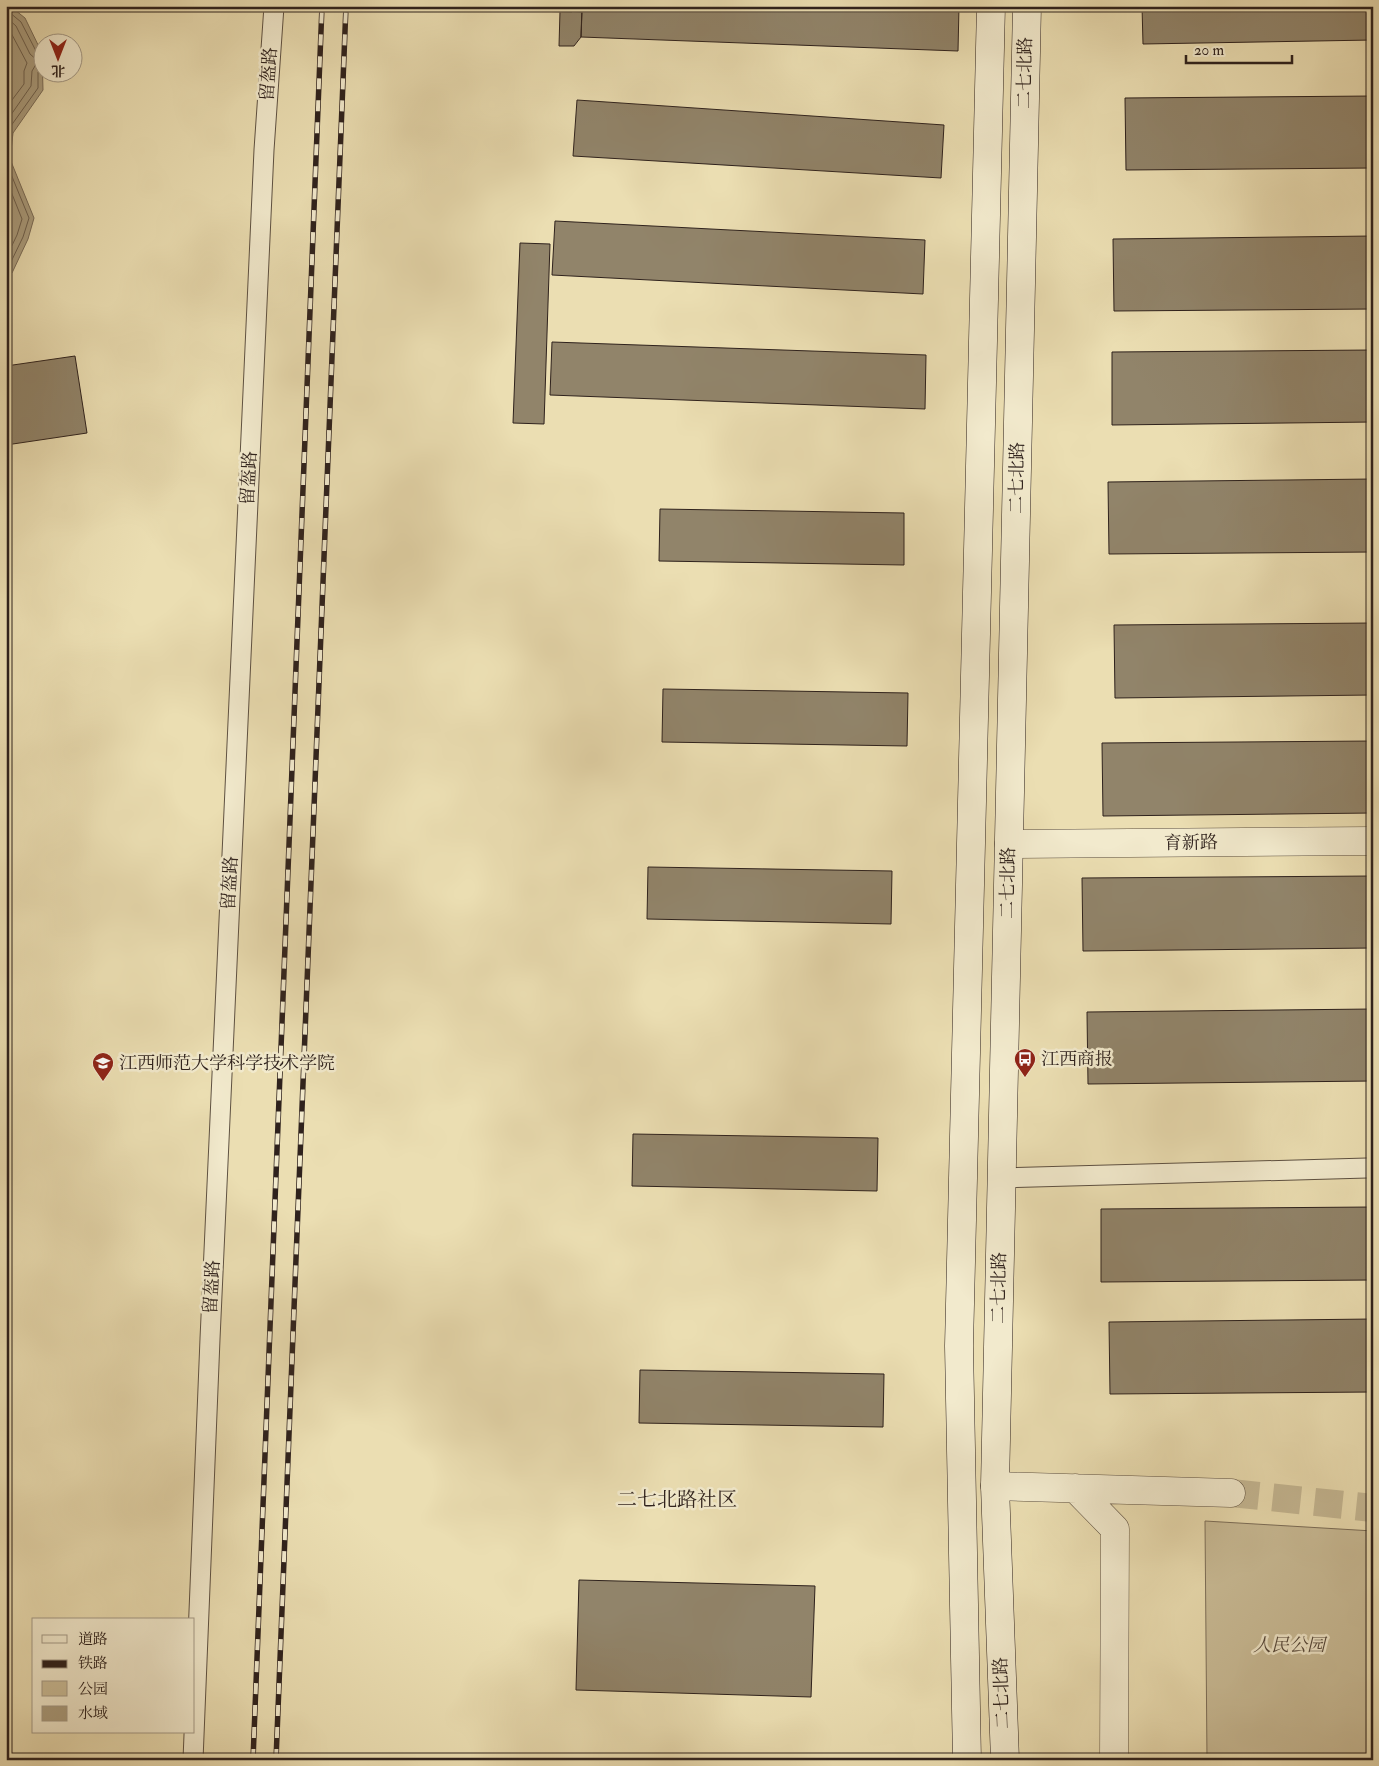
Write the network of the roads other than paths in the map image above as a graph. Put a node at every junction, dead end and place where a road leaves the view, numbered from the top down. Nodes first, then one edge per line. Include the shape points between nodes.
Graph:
1 (274, 6) edge
2 (992, 6) edge
3 (1027, 6) edge
4 (1373, 841) edge
5 (1009, 844) junction
6 (1367, 1168) dead end
7 (1001, 1178) junction
8 (995, 1486) junction
9 (1076, 1488) junction
10 (1231, 1493) tunnel mouth
11 (195, 1710) edge
12 (194, 1734) edge
13 (193, 1760) edge
14 (967, 1760) edge
15 (1004, 1760) edge
16 (1114, 1760) edge

1 - 11 lane, 留盔路 via 264,150
2 - 14 main road, 二七北路 via 960,1346
3 - 5 main road, 二七北路
4 - 5 main road, 育新路
5 - 7 main road, 二七北路
6 - 7 lane
7 - 8 main road, 二七北路
8 - 9 main road
8 - 15 main road, 二七北路
9 - 10 main road
9 - 16 main road via 1115,1530
12 - 13 lane, 留盔路

